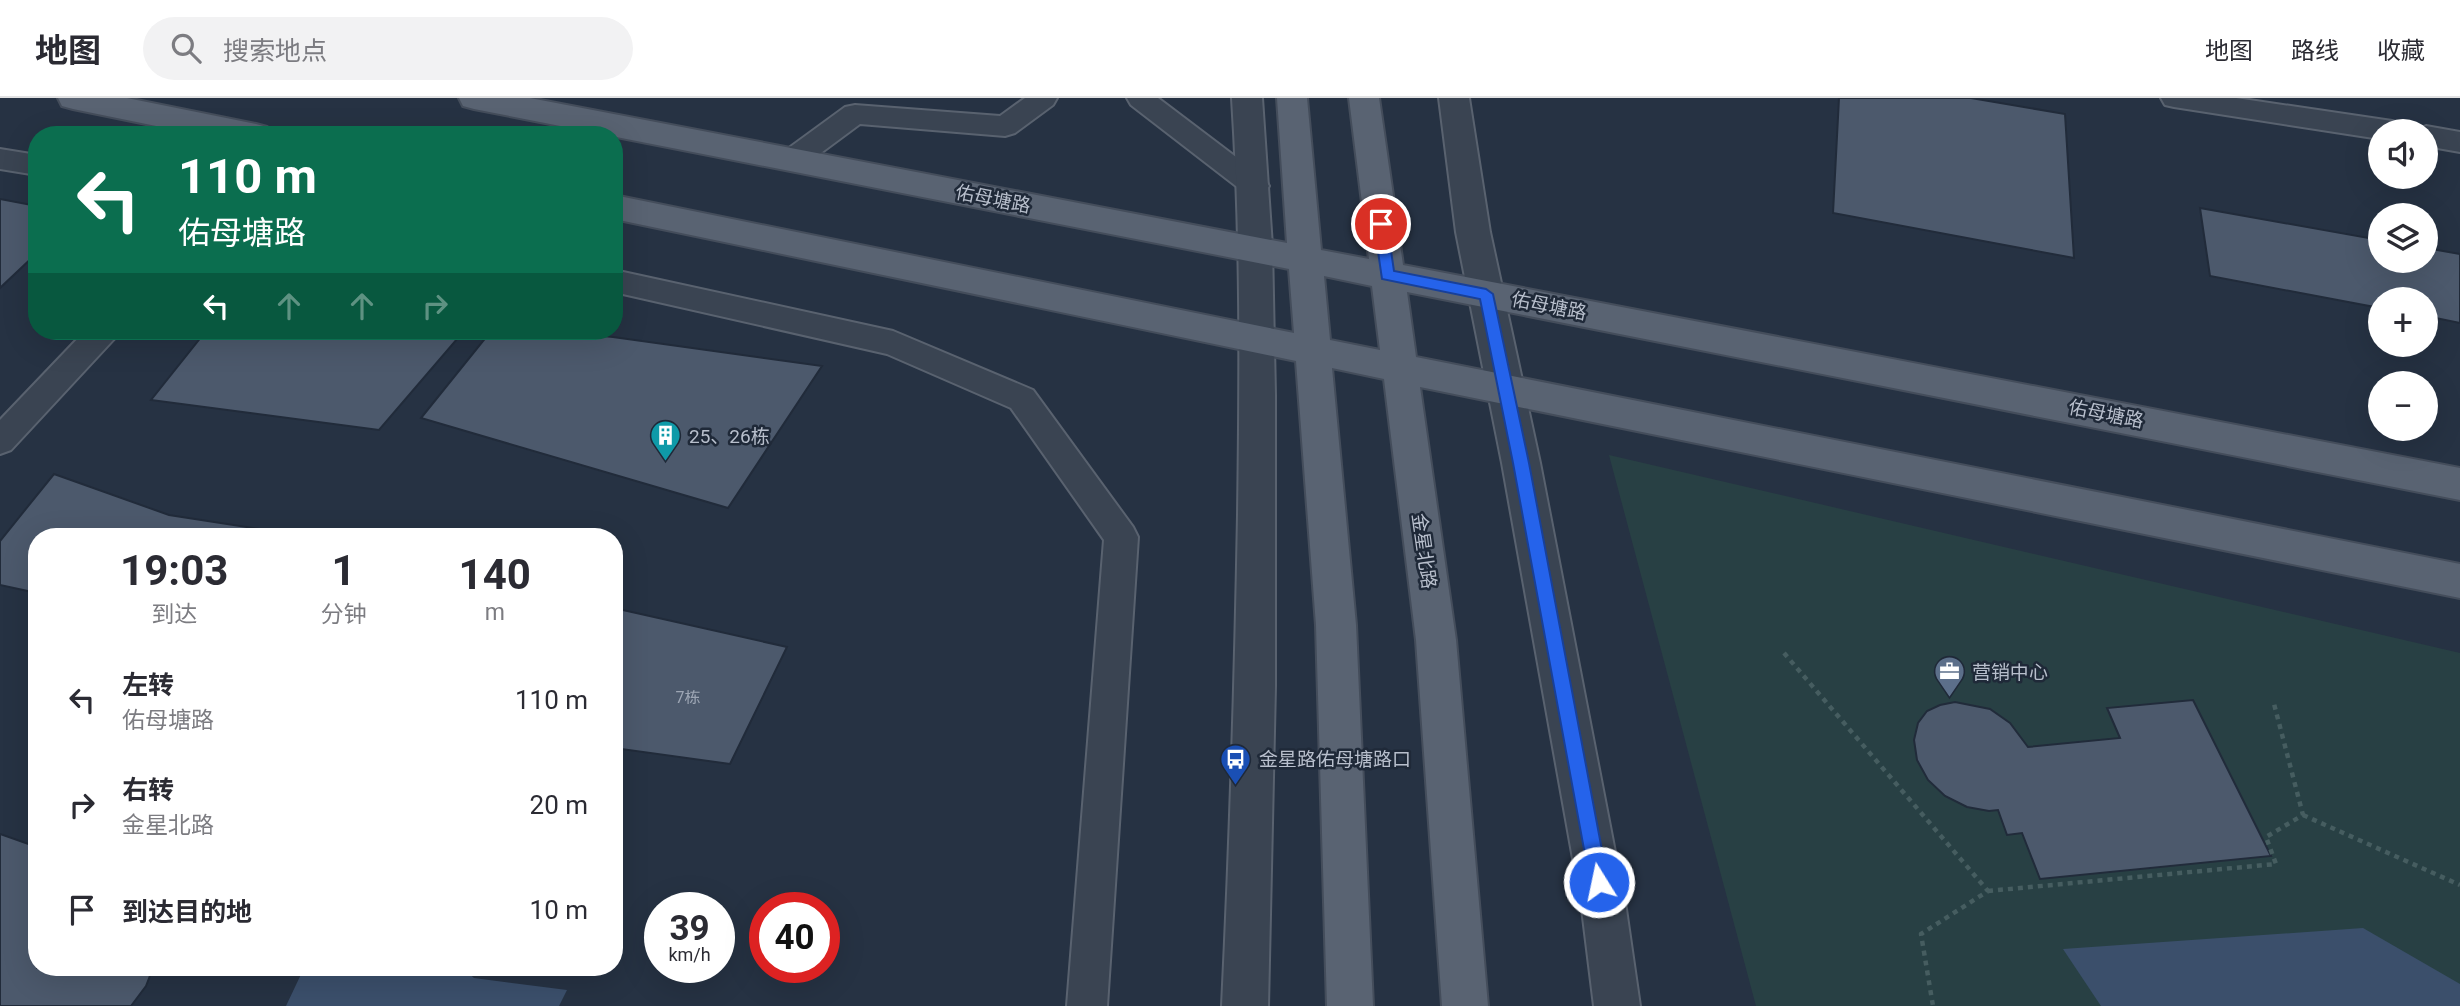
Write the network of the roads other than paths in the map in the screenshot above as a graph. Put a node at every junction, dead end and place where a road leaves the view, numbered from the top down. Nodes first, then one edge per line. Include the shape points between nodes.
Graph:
1 (73, 98) edge
2 (474, 98) edge
3 (1044, 98) edge
4 (1140, 98) edge
5 (1248, 98) edge
6 (1292, 98) edge
7 (1364, 98) edge
8 (1454, 98) edge
9 (2174, 98) edge
10 (211, 126) edge
11 (618, 126) edge
12 (623, 127) edge
13 (2368, 127) edge
14 (2438, 138) edge
15 (2460, 142) edge
16 (0, 159) edge
17 (792, 160) junction
18 (28, 164) edge
19 (1255, 186) junction
20 (623, 208) edge
21 (1256, 250) junction
22 (1305, 259) junction
23 (1387, 275) junction
24 (623, 283) edge
25 (1486, 294) junction
26 (1257, 338) junction
27 (95, 340) edge
28 (1313, 349) junction
29 (1400, 368) junction
30 (1506, 389) junction
31 (0, 441) edge
32 (2460, 484) edge
33 (2460, 581) edge
34 (1087, 1006) edge
35 (1245, 1006) edge
36 (1350, 1006) edge
37 (1465, 1006) edge
38 (1617, 1006) edge

1 - 10 main road
2 - 11 main road, 佑母塘路
3 - 17 street via 1005,126 855,114
4 - 19 street
5 - 19 street
6 - 22 main road
7 - 23 main road, 金星北路
8 - 25 street
9 - 13 street
12 - 17 main road, 佑母塘路
14 - 15 street
16 - 18 street
17 - 21 main road, 佑母塘路
19 - 21 street
20 - 26 main road
21 - 22 main road, 佑母塘路
21 - 26 street
22 - 23 main road, 佑母塘路
22 - 28 main road
23 - 25 main road, 佑母塘路
23 - 29 main road, 金星北路
24 - 34 street via 893,343 1022,399 1121,537
25 - 30 street
25 - 32 main road, 佑母塘路
26 - 28 main road
26 - 35 street via 1256,742
27 - 31 street
28 - 29 main road
28 - 36 main road via 1336,625
29 - 30 main road
29 - 37 main road, 金星北路 via 1436,640
30 - 33 main road
30 - 38 street via 1604,908

